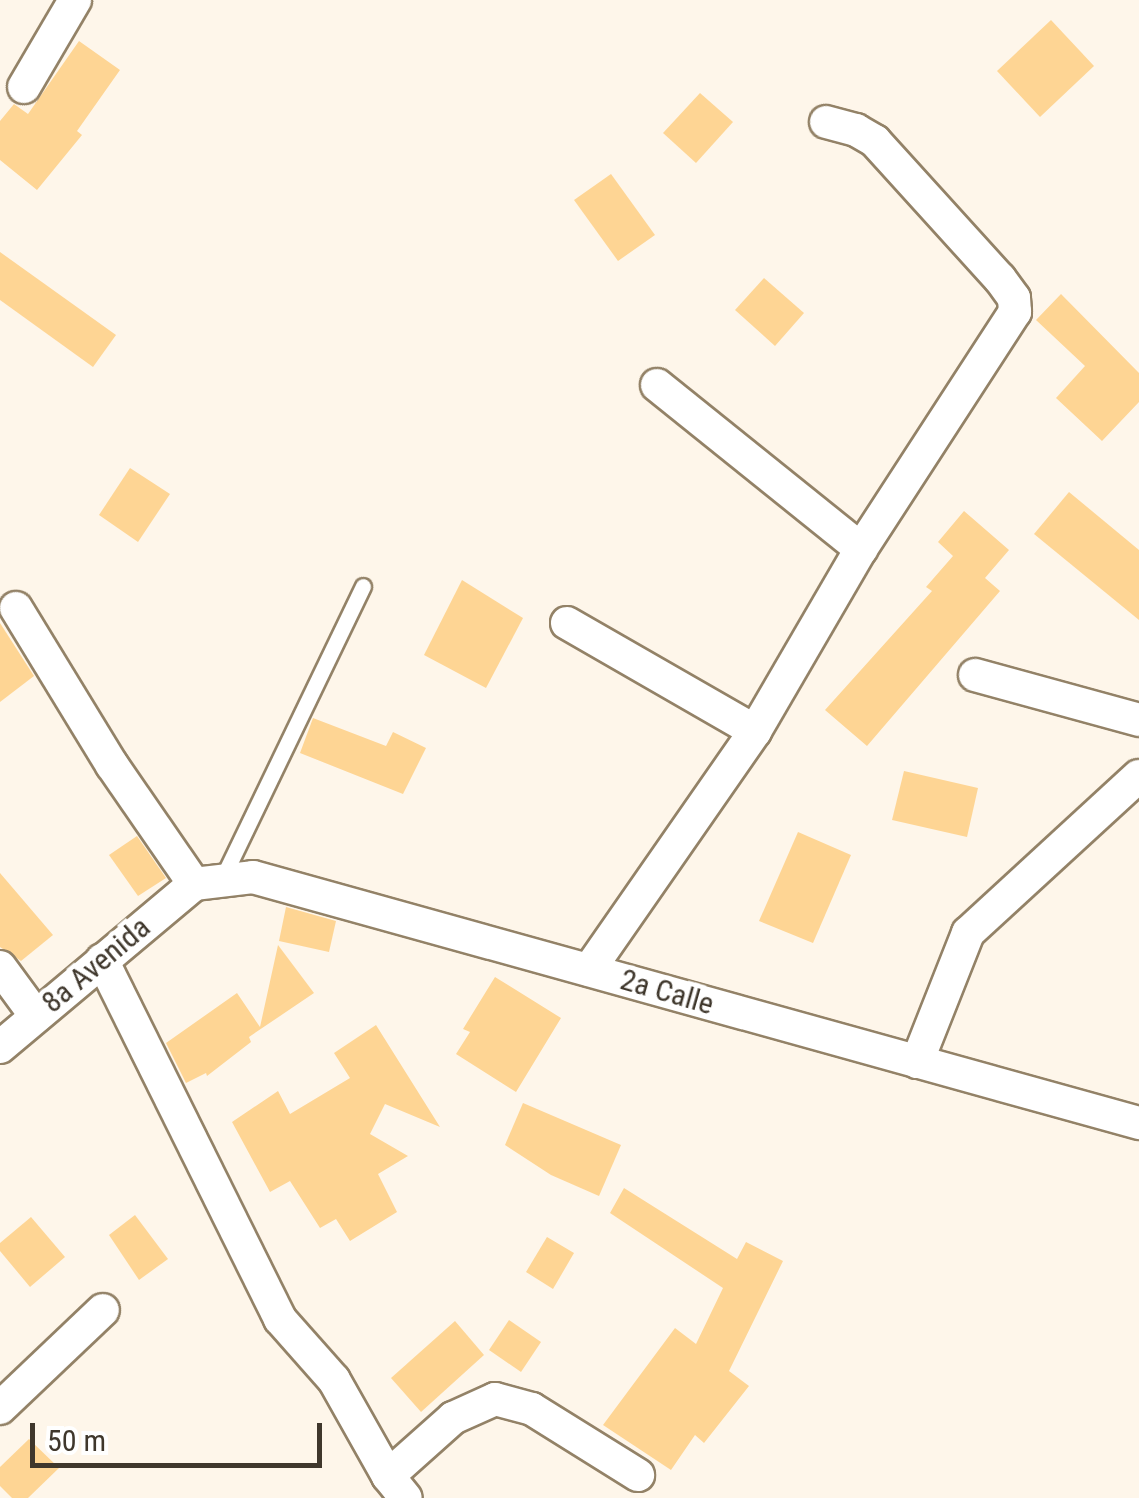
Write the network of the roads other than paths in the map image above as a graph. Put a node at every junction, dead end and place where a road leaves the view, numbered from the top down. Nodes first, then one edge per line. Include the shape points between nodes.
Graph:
1 (75, 0) edge
2 (24, 87) dead end
3 (826, 122) dead end
4 (658, 385) dead end
5 (861, 548) junction
6 (363, 586) dead end
7 (16, 608) dead end
8 (566, 624) dead end
9 (975, 676) dead end
10 (1139, 720) edge
11 (755, 731) junction
12 (1139, 776) edge
13 (208, 882) junction
14 (102, 960) junction
15 (0, 967) edge
16 (589, 970) junction
17 (36, 1016) junction
18 (0, 1047) edge
19 (917, 1062) junction
20 (1139, 1123) edge
21 (104, 1310) dead end
22 (0, 1408) edge
23 (638, 1476) dead end
24 (397, 1487) edge

1 - 2 street
3 - 5 street via 876,142 1014,298 1015,312
4 - 5 street
5 - 11 street
6 - 13 lane
7 - 13 street via 112,764
8 - 11 street
9 - 10 street
11 - 16 street
12 - 19 street via 968,932
13 - 14 street, 8a Avenida
13 - 16 street, 2a Calle via 253,877
14 - 17 street, 8a Avenida
14 - 24 street via 280,1319 334,1380
15 - 17 street
16 - 19 street, 2a Calle
17 - 18 street, 8a Avenida
19 - 20 street, 2a Calle
21 - 22 street
23 - 24 street via 532,1409 495,1398 453,1418

